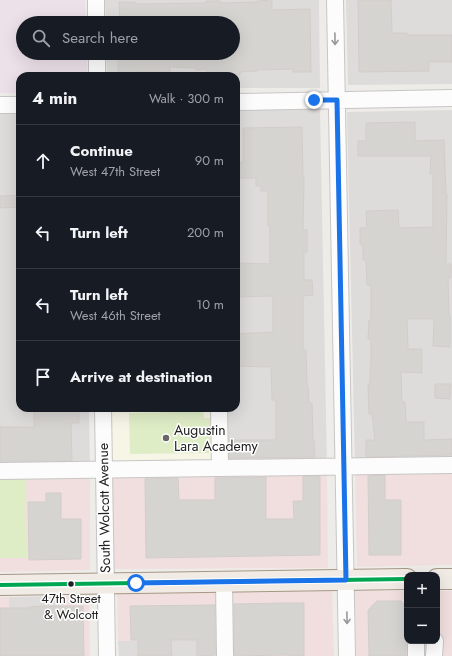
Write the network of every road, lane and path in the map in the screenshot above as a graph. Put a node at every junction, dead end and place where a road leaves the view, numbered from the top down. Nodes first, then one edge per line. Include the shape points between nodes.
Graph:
1 (96, 0) edge
2 (335, 0) edge
3 (96, 16) edge
4 (97, 60) edge
5 (97, 72) edge
6 (452, 98) edge
7 (337, 100) junction
8 (240, 102) edge
9 (0, 105) edge
10 (16, 105) edge
11 (103, 412) edge
12 (219, 412) edge
13 (452, 465) edge
14 (344, 466) junction
15 (220, 468) junction
16 (104, 469) junction
17 (0, 471) edge
18 (404, 579) edge
19 (440, 579) edge
20 (452, 579) edge
21 (346, 580) junction
22 (224, 582) junction
23 (106, 583) junction
24 (0, 585) edge
25 (416, 644) edge
26 (435, 644) edge
27 (107, 656) edge
28 (225, 656) edge
29 (347, 656) edge
30 (416, 656) edge
31 (434, 656) edge

1 - 3 street
2 -> 7 street
4 - 5 street
6 - 7 street
7 - 8 street
7 - 14 street
9 - 10 street
11 - 16 street, South Wolcott Avenue
12 - 15 street
13 - 14 street
14 - 15 street
14 - 21 street
15 - 16 street
16 - 17 street
16 - 23 street, South Wolcott Avenue
18 - 21 main road
19 - 20 main road
21 - 22 main road
21 -> 29 street
22 - 23 main road
22 - 28 street
23 - 24 main road
23 - 27 street, South Wolcott Avenue
25 - 30 street
26 - 31 street

